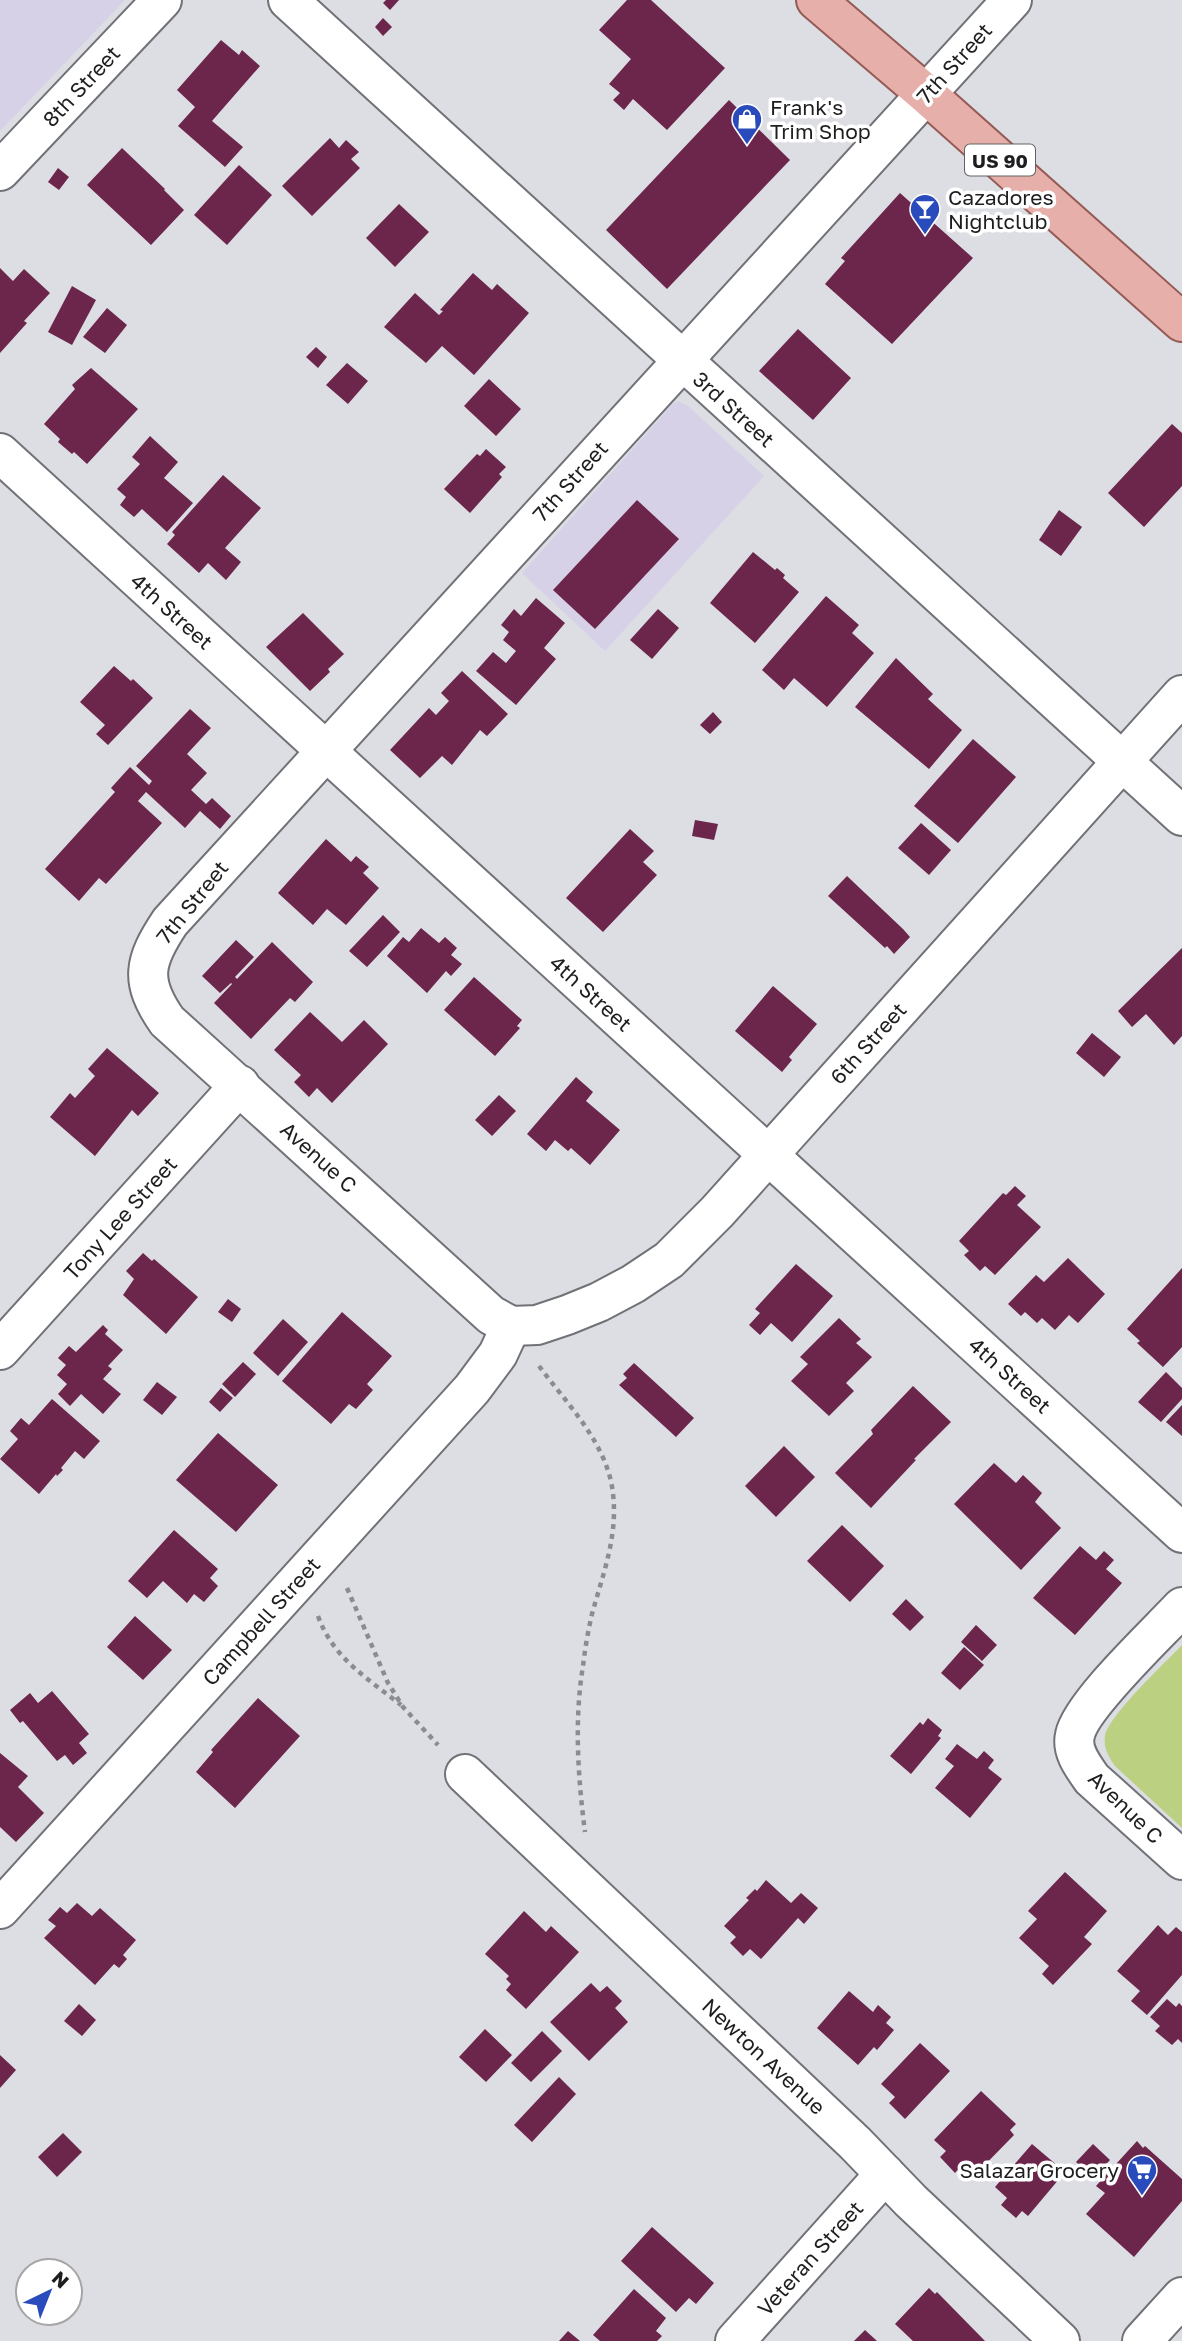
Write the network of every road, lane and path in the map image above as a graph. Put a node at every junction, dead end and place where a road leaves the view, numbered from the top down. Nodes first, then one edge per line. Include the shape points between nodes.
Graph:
1 (162, 0) edge
2 (288, 0) edge
3 (816, 0) edge
4 (1012, 0) edge
5 (926, 94) junction
6 (0, 171) edge
7 (1182, 322) edge
8 (681, 360) junction
9 (0, 453) edge
10 (1182, 695) edge
11 (325, 750) junction
12 (1122, 762) junction
13 (1182, 816) edge
14 (147, 973) joint
15 (240, 1085) junction
16 (767, 1153) junction
17 (511, 1326) junction
18 (0, 1350) edge
19 (1182, 1533) edge
20 (312, 1565) junction
21 (1182, 1607) edge
22 (403, 1707) junction
23 (465, 1774) joint
24 (1182, 1860) edge
25 (597, 1898) junction
26 (0, 1909) edge
27 (885, 2174) junction
28 (1182, 2297) edge
29 (735, 2341) edge
30 (1060, 2341) edge
31 (1142, 2341) edge

1 - 6 street, 8th Street
2 - 8 street, 3rd Street
3 - 5 main road, US 90
4 - 5 street, 7th Street
5 - 7 main road, US 90
5 - 8 street, 7th Street
8 - 11 street, 7th Street
8 - 12 street, 3rd Street
9 - 11 street, 4th Street
10 - 12 street, 6th Street
11 - 14 street, 7th Street via 170,922 154,946
11 - 16 street, 4th Street
12 - 13 street, 3rd Street
12 - 16 street, 6th Street
14 - 15 street, Avenue C via 152,999 167,1021
15 - 17 street, Avenue C via 491,1315
15 - 18 street, Tony Lee Street
16 - 17 street, 6th Street via 669,1260 599,1302 537,1325
16 - 19 street, 4th Street
17 - 20 street, Campbell Street via 498,1354 472,1389
17 - 25 path via 594,1438 613,1492 608,1566 592,1614 579,1714 581,1798
20 - 22 path via 345,1585
20 - 22 path via 332,1646 346,1663
20 - 26 street, Campbell Street
21 - 24 street, Avenue C via 1097,1697 1074,1737 1080,1762 1092,1779
22 - 23 path
23 - 25 street, Newton Avenue
25 - 27 street, Newton Avenue
27 - 29 street, Veteran Street
27 - 30 street, Newton Avenue
28 - 31 street

